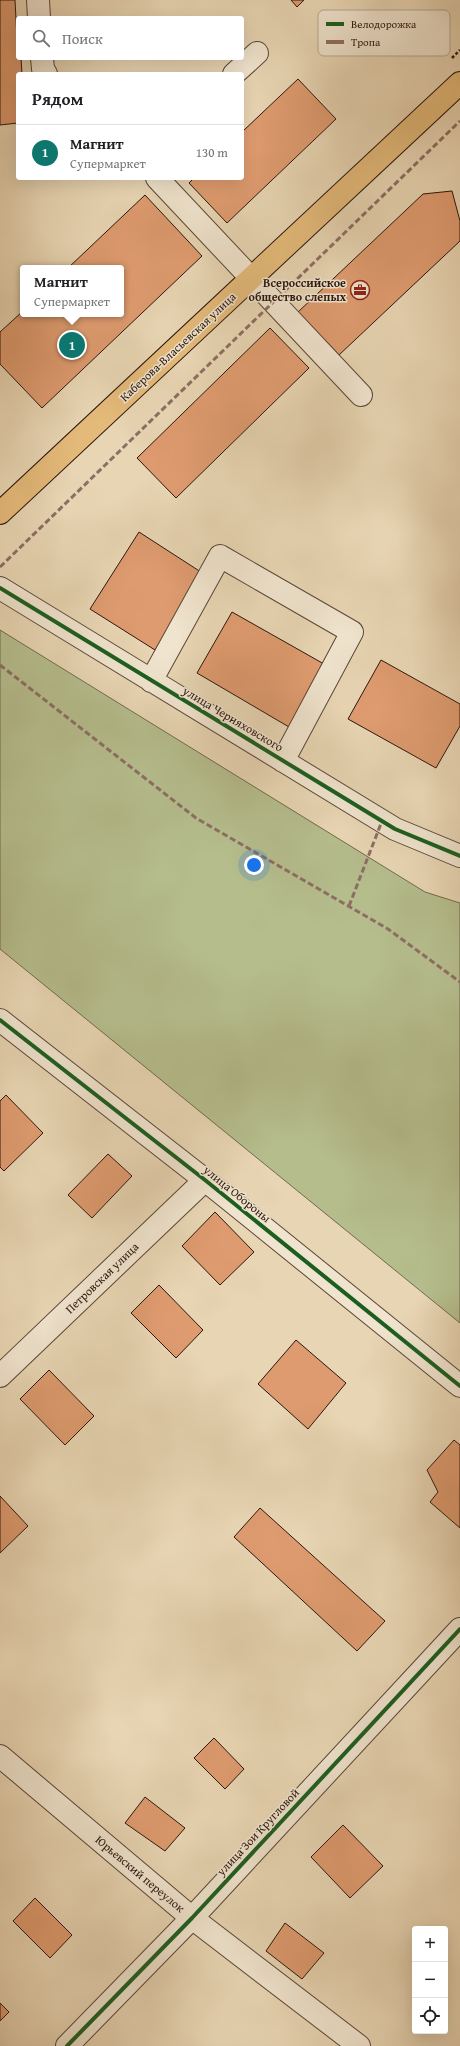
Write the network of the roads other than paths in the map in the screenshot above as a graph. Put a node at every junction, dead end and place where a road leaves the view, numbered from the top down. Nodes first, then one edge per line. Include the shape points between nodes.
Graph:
1 (38, 0) edge
2 (39, 16) edge
3 (257, 53) dead end
4 (42, 60) edge
5 (45, 72) edge
6 (236, 72) edge
7 (459, 88) edge
8 (159, 180) edge
9 (252, 278) junction
10 (362, 395) dead end
11 (0, 513) edge
12 (0, 588) edge
13 (151, 680) junction
14 (283, 761) junction
15 (460, 856) edge
16 (0, 1020) edge
17 (205, 1180) junction
18 (0, 1376) edge
19 (460, 1386) edge
20 (460, 1629) edge
21 (0, 1756) edge
22 (192, 1918) junction
23 (67, 2046) edge
24 (359, 2046) edge

1 - 2 street
3 - 6 street
4 - 5 street
7 - 9 main road, Каберова-Власьевская улица
8 - 9 street
9 - 10 street
9 - 11 main road, Каберова-Власьевская улица
12 - 13 street, улица Черняховского
13 - 14 street, улица Черняховского
13 - 14 street via 220,556 352,632
14 - 15 street, улица Черняховского via 395,829
16 - 17 street, улица Обороны
17 - 18 street, Петровская улица
17 - 19 street, улица Обороны
20 - 22 street, улица Зои Кругловой
21 - 22 street, Юрьевский переулок
22 - 23 street, улица Зои Кругловой
22 - 24 street, Юрьевский переулок

